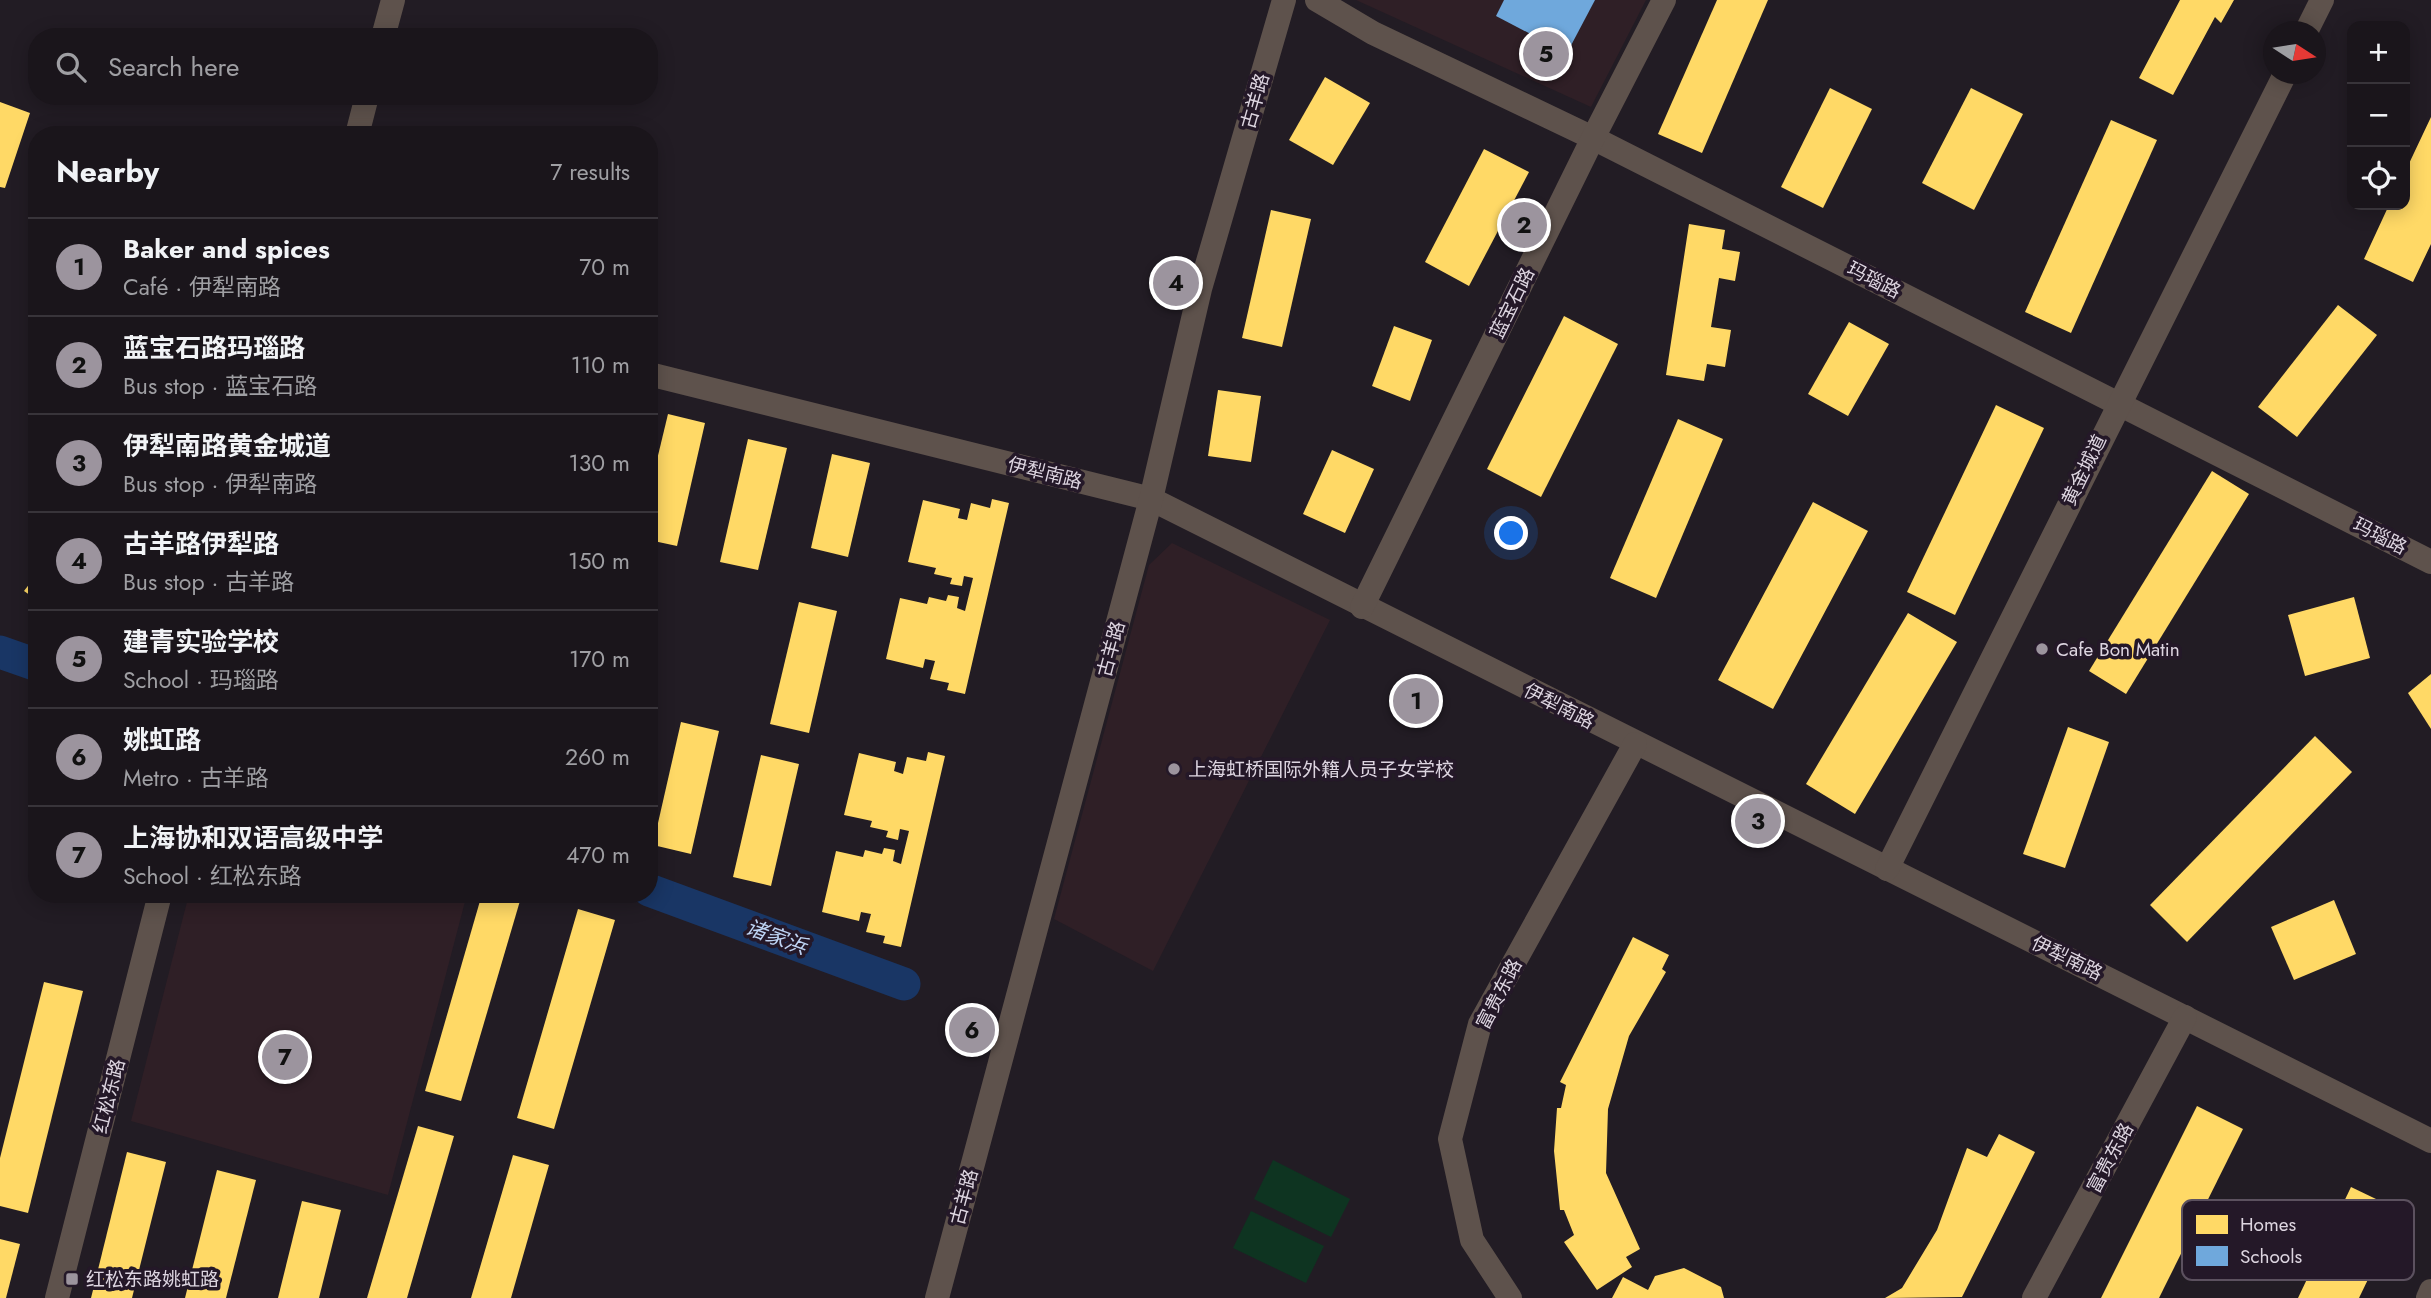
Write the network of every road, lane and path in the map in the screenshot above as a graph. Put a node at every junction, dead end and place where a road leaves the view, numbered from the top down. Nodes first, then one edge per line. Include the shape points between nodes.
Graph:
1 (393, 0) edge
2 (1284, 0) edge
3 (1317, 0) edge
4 (1664, 0) edge
5 (2322, 0) edge
6 (2312, 21) edge
7 (385, 28) edge
8 (2280, 84) edge
9 (365, 105) edge
10 (359, 126) edge
11 (1593, 138) junction
12 (658, 376) edge
13 (2117, 403) junction
14 (1151, 499) junction
15 (2431, 562) edge
16 (1362, 607) junction
17 (1635, 744) junction
18 (1887, 869) junction
19 (158, 903) edge
20 (2185, 1017) junction
21 (2431, 1141) edge
22 (2431, 1292) edge
23 (57, 1298) edge
24 (937, 1298) edge
25 (1510, 1298) edge
26 (2034, 1298) edge
27 (2428, 1298) edge

1 - 7 street
2 - 14 street, 古羊路 via 1200,289
3 - 11 street, 玛瑙路 via 1373,33
4 - 11 street, 蓝宝石路
5 - 6 street
8 - 13 street, 黄金城道
9 - 10 street
11 - 13 street, 玛瑙路
11 - 16 street, 蓝宝石路
12 - 14 street, 伊犁南路
13 - 15 street, 玛瑙路
13 - 18 street, 黄金城道
14 - 16 street, 伊犁南路
14 - 24 street, 古羊路
16 - 17 street, 伊犁南路
17 - 18 street, 伊犁南路
17 - 25 street, 富贵东路 via 1480,1024 1450,1139 1472,1240
18 - 20 street, 伊犁南路
19 - 23 street, 红松东路
20 - 21 street, 伊犁南路
20 - 26 street, 富贵东路
22 - 27 street

